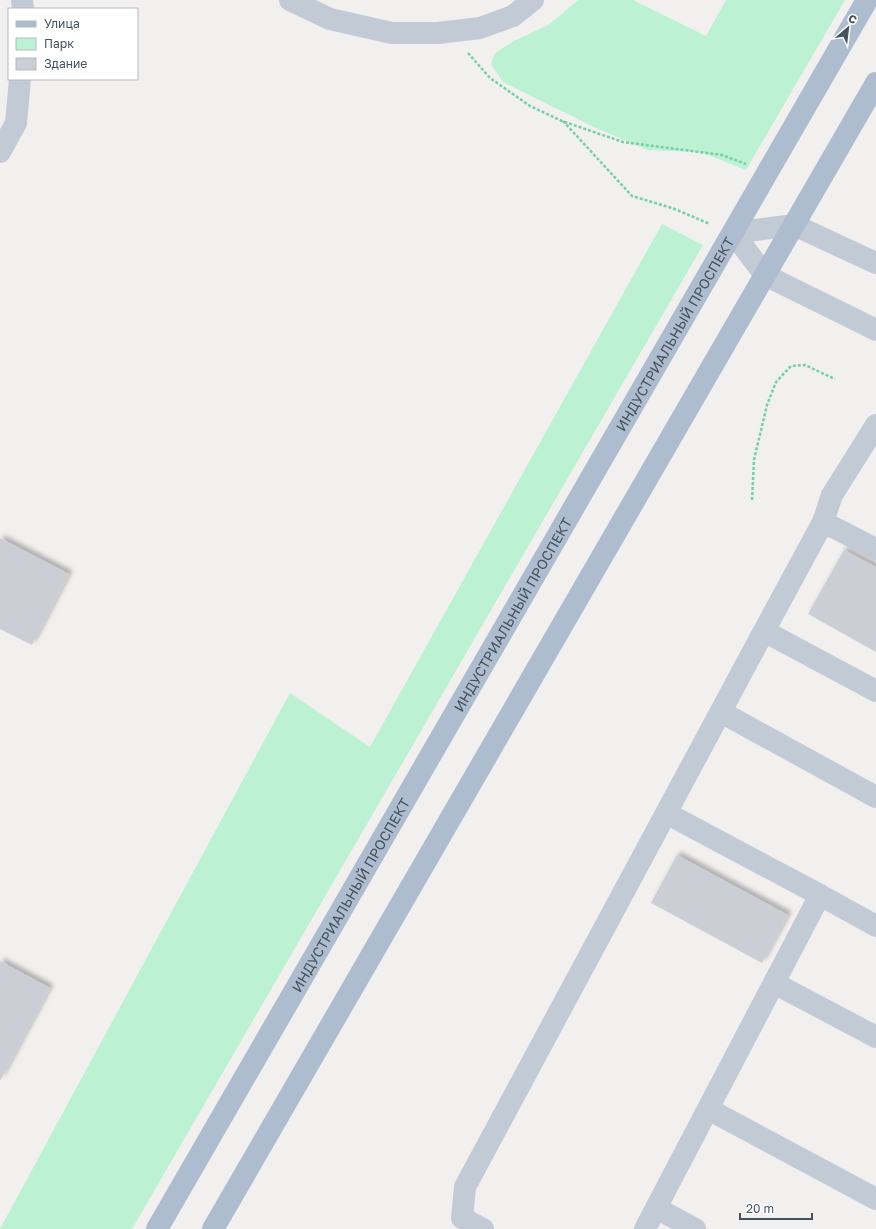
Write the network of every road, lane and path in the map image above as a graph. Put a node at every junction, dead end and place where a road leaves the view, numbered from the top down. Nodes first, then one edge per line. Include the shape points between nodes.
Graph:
1 (290, 0) edge
2 (532, 0) edge
3 (867, 0) edge
4 (452, 32) junction
5 (20, 80) edge
6 (876, 83) edge
7 (562, 121) junction
8 (0, 152) edge
9 (767, 172) junction
10 (794, 225) junction
11 (732, 232) junction
12 (876, 263) edge
13 (765, 275) junction
14 (876, 330) edge
15 (835, 379) dead end
16 (876, 425) edge
17 (752, 500) dead end
18 (823, 522) junction
19 (876, 549) edge
20 (764, 632) junction
21 (876, 691) edge
22 (721, 712) junction
23 (876, 797) edge
24 (666, 813) junction
25 (820, 895) junction
26 (876, 926) edge
27 (774, 983) junction
28 (876, 1037) edge
29 (708, 1109) junction
30 (876, 1200) edge
31 (656, 1208) junction
32 (157, 1229) edge
33 (213, 1229) edge
34 (483, 1229) edge
35 (645, 1229) edge
36 (695, 1229) edge

1 - 4 street via 330,19 392,33
2 - 4 street via 513,16 480,28
3 - 9 main road, ИНДУСТРИАЛЬНЫЙ ПРОСПЕКТ
4 - 7 path via 490,78 530,106
5 - 8 street via 16,124
6 - 10 main road
7 - 9 path via 622,142 722,155
7 - 11 path via 632,196 672,208
9 - 11 main road, ИНДУСТРИАЛЬНЫЙ ПРОСПЕКТ
10 - 11 street
10 - 12 street
10 - 13 main road
11 - 13 street
11 - 32 main road, ИНДУСТРИАЛЬНЫЙ ПРОСПЕКТ
13 - 14 street
13 - 33 main road
15 - 17 path via 805,365 791,366 776,382 766,405 754,460
16 - 18 street via 832,495
18 - 19 street
18 - 20 street
20 - 21 street
20 - 22 street
22 - 23 street
22 - 24 street
24 - 25 street
24 - 34 street via 465,1187 462,1218
25 - 26 street
25 - 27 street
27 - 28 street
27 - 29 street
29 - 30 street
29 - 31 street
31 - 35 street
31 - 36 street

